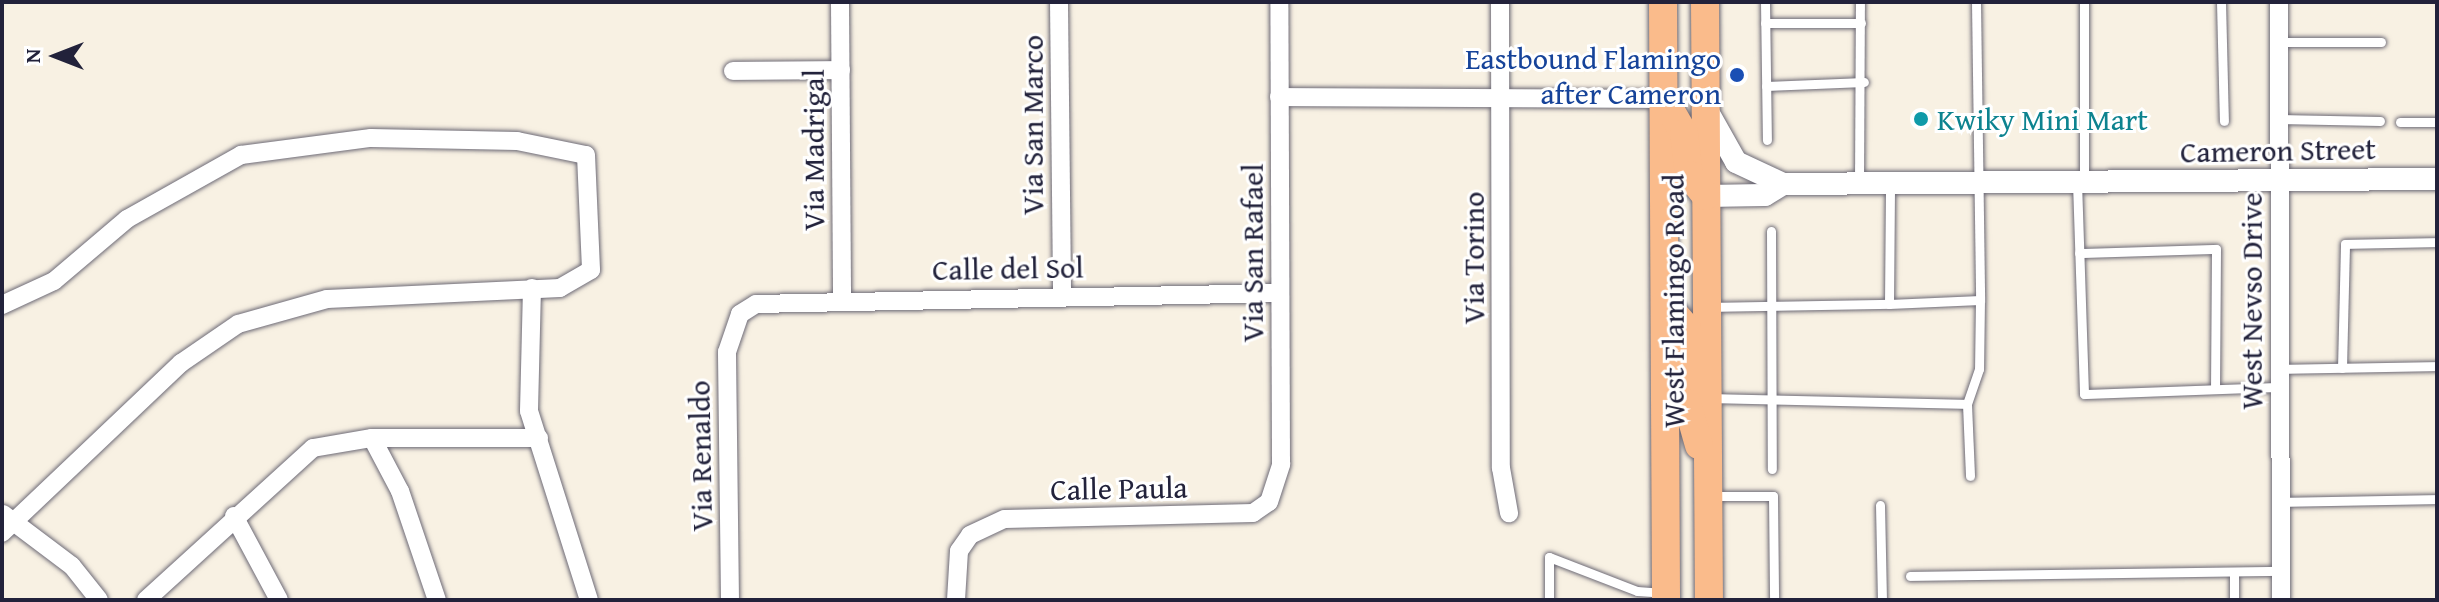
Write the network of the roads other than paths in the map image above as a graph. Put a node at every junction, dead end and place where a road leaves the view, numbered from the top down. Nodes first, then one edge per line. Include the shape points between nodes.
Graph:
1 (840, 2) edge
2 (1059, 2) edge
3 (1279, 2) edge
4 (1500, 2) edge
5 (1663, 2) edge
6 (1705, 2) edge
7 (1765, 2) edge
8 (1860, 2) edge
9 (1976, 2) edge
10 (2084, 2) edge
11 (2221, 2) edge
12 (2279, 2) edge
13 (1765, 23) junction
14 (1861, 23) junction
15 (2278, 42) junction
16 (2381, 42) dead end
17 (841, 70) junction
18 (733, 71) dead end
19 (1864, 82) junction
20 (1766, 86) junction
21 (1279, 97) junction
22 (1501, 98) junction
23 (1664, 99) junction
24 (1705, 101) junction
25 (2278, 119) junction
26 (2224, 121) dead end
27 (2380, 121) dead end
28 (2400, 122) dead end
29 (2437, 122) edge
30 (1767, 140) dead end
31 (2437, 179) edge
32 (2278, 180) junction
33 (2080, 182) junction
34 (1890, 183) junction
35 (1982, 183) junction
36 (1783, 184) junction
37 (1859, 184) junction
38 (1706, 196) junction
39 (1771, 231) dead end
40 (2437, 242) edge
41 (2079, 253) junction
42 (532, 288) junction
43 (1280, 293) junction
44 (1062, 296) junction
45 (842, 299) junction
46 (1980, 300) junction
47 (1665, 303) junction
48 (1889, 304) junction
49 (2, 305) edge
50 (1771, 306) junction
51 (1707, 307) junction
52 (740, 314) joint
53 (2437, 366) edge
54 (2342, 368) junction
55 (2279, 378) junction
56 (2215, 389) junction
57 (1708, 398) junction
58 (1772, 402) junction
59 (1967, 404) junction
60 (372, 438) junction
61 (539, 438) junction
62 (1772, 469) dead end
63 (1970, 476) dead end
64 (1708, 486) junction
65 (2437, 499) edge
66 (1269, 502) joint
67 (2280, 502) junction
68 (1880, 505) dead end
69 (1509, 513) dead end
70 (234, 516) junction
71 (5, 523) edge
72 (2281, 571) junction
73 (2234, 572) junction
74 (1910, 576) dead end
75 (1673, 598) edge
76 (99, 600) edge
77 (146, 600) edge
78 (279, 600) edge
79 (437, 600) edge
80 (589, 600) edge
81 (730, 600) edge
82 (956, 600) edge
83 (1549, 600) edge
84 (1709, 600) edge
85 (1774, 600) edge
86 (1882, 600) edge
87 (2234, 600) edge
88 (2281, 600) edge

1 - 17 street, Via Madrigal
2 - 44 street, Via San Marco
3 - 21 street, Via San Rafael
4 - 22 street, Via Torino
5 - 23 main road, West Flamingo Road
6 - 24 main road, West Flamingo Road
7 - 13 lane
8 - 14 lane
9 - 35 lane
10 - 33 lane
11 - 26 lane
12 - 15 street, West Nevso Drive
13 - 14 lane
13 - 20 lane
14 - 19 lane
15 - 16 lane
15 - 25 street, West Nevso Drive
17 - 18 street
17 - 45 street, Via Madrigal
19 - 20 lane
19 - 37 lane
20 - 30 lane
21 - 22 street
21 - 43 street, Via San Rafael
22 - 23 street
22 - 69 street, Via Torino via 1501,468
23 - 38 main road via 1684,133 1689,175
23 - 47 main road, West Flamingo Road
24 - 36 street, Cameron Street via 1736,162
24 - 38 main road, West Flamingo Road
25 - 27 lane
25 - 32 street, West Nevso Drive
28 - 29 lane
31 - 32 street, Cameron Street
32 - 33 street, Cameron Street
32 - 55 street, West Nevso Drive
33 - 35 street, Cameron Street
33 - 41 lane
34 - 35 street, Cameron Street
34 - 37 street, Cameron Street
34 - 48 lane
35 - 46 lane
36 - 37 street, Cameron Street
36 - 38 street, Cameron Street via 1765,195
38 - 51 main road, West Flamingo Road
39 - 50 lane
40 - 54 lane via 2345,244
41 - 56 lane via 2084,394
41 - 56 lane via 2216,249
42 - 49 street via 560,288 591,270 586,155 517,141 371,138 241,155 127,219 54,281
42 - 61 street via 529,411
42 - 71 street via 327,299 238,324 181,363
43 - 44 street, Calle del Sol
43 - 66 street, Via San Rafael via 1281,464
44 - 45 street, Calle del Sol
45 - 52 street, Calle del Sol via 777,299
46 - 48 lane
46 - 59 lane via 1979,369
47 - 64 main road via 1685,319 1687,403
47 - 75 main road, West Flamingo Road via 1666,561
48 - 50 lane
50 - 51 lane
50 - 58 lane
51 - 57 main road, West Flamingo Road
52 - 81 street, Via Renaldo via 727,352
53 - 54 lane
54 - 55 lane
55 - 56 lane
55 - 67 street, West Nevso Drive
57 - 58 lane
57 - 64 main road, West Flamingo Road
58 - 59 lane
58 - 62 lane
59 - 63 lane
60 - 61 street
60 - 70 street via 313,448
60 - 79 street via 400,491
61 - 80 street
64 - 84 main road, West Flamingo Road
64 - 85 lane via 1773,496
65 - 67 lane
66 - 82 street, Calle Paula via 1253,513 1005,519 970,535 959,551
67 - 72 street, West Nevso Drive
68 - 86 lane
70 - 77 street
70 - 78 street
71 - 76 street via 72,566
72 - 73 lane
72 - 88 street, West Nevso Drive
73 - 74 lane
73 - 87 lane
75 - 83 lane via 1637,591 1549,557

